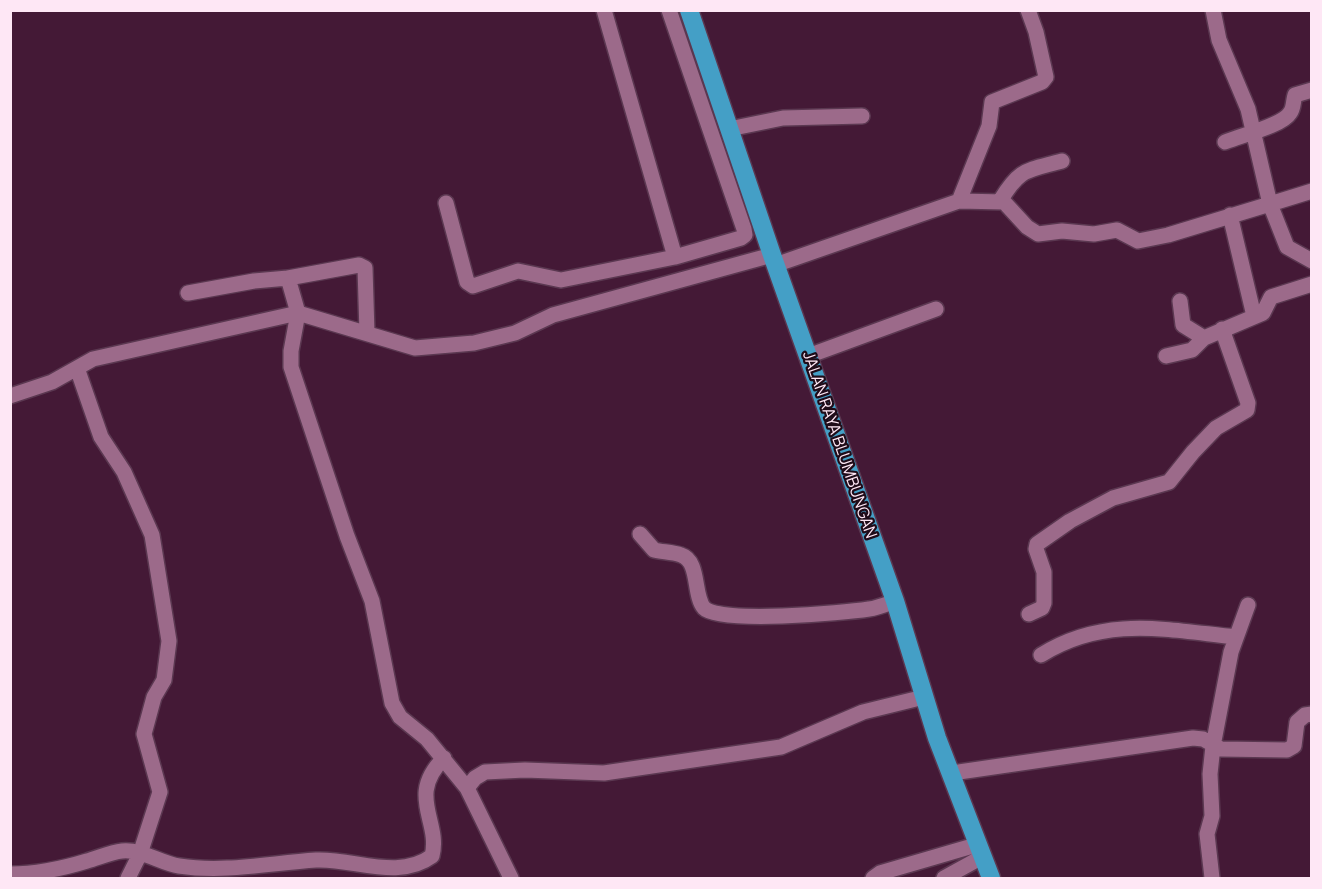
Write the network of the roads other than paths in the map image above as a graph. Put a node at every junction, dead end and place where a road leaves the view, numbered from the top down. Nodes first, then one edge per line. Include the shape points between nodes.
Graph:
1 (604, 10) edge
2 (669, 10) edge
3 (689, 10) edge
4 (1028, 10) edge
5 (1213, 10) edge
6 (1311, 90) edge
7 (862, 116) dead end
8 (729, 129) junction
9 (1252, 131) junction
10 (1225, 142) dead end
11 (1062, 161) dead end
12 (1311, 191) edge
13 (959, 201) junction
14 (1000, 201) junction
15 (446, 203) dead end
16 (1270, 204) junction
17 (1230, 215) junction
18 (675, 257) junction
19 (774, 260) junction
20 (1311, 261) edge
21 (288, 278) junction
22 (1311, 284) edge
23 (188, 293) dead end
24 (1180, 301) dead end
25 (936, 309) dead end
26 (298, 313) junction
27 (1254, 316) junction
28 (1222, 329) junction
29 (367, 333) junction
30 (1204, 338) junction
31 (808, 356) junction
32 (1166, 356) dead end
33 (77, 368) junction
34 (10, 396) edge
35 (640, 534) dead end
36 (895, 602) junction
37 (1248, 604) dead end
38 (1029, 614) dead end
39 (1236, 637) junction
40 (1041, 655) dead end
41 (924, 697) junction
42 (1311, 714) edge
43 (1213, 746) junction
44 (444, 758) junction
45 (952, 772) junction
46 (467, 788) junction
47 (979, 851) junction
48 (140, 854) junction
49 (10, 874) edge
50 (128, 879) edge
51 (511, 879) edge
52 (873, 879) edge
53 (944, 879) edge
54 (991, 879) edge
55 (1212, 879) edge

1 - 18 street
2 - 18 street via 745,235 734,242
3 - 8 main road, JALAN RAYA BLUMBUNGAN
4 - 13 street via 1046,77 992,102 989,126
5 - 9 street via 1219,40 1244,96
6 - 9 street via 1295,95 1293,110 1280,124
7 - 8 street via 783,118
8 - 19 main road, JALAN RAYA BLUMBUNGAN
9 - 10 street
9 - 16 street
11 - 14 street via 1021,173
12 - 16 street
13 - 14 street
13 - 19 street
14 - 17 street via 1038,234 1117,230 1138,240 1168,235
15 - 18 street via 467,282 473,286 518,271 561,280
16 - 17 street
16 - 20 street via 1287,247
17 - 27 street
19 - 29 street via 554,315 515,333 474,343 415,348
19 - 31 main road, JALAN RAYA BLUMBUNGAN
21 - 23 street
21 - 26 street
21 - 29 street via 359,265 365,268
22 - 27 street via 1271,297 1266,310
24 - 30 street via 1183,325
25 - 31 street
26 - 29 street
26 - 33 street via 105,355
26 - 44 street via 291,367 372,601 392,703 400,717 427,738
27 - 28 street
28 - 30 street
28 - 38 street via 1248,403 1247,410 1216,428 1169,482 1113,498 1037,544 1044,572 1044,603
30 - 32 street via 1191,350
31 - 36 main road, JALAN RAYA BLUMBUNGAN
33 - 34 street via 52,382
33 - 48 street via 101,437 124,472 152,535 169,641 164,680 154,698 144,735 160,792
35 - 36 street via 654,550 686,558 700,602 716,615 784,616 870,609
36 - 41 main road, JALAN RAYA BLUMBUNGAN
37 - 39 street
39 - 40 street via 1140,626 1084,634
39 - 43 street
41 - 45 main road, JALAN RAYA BLUMBUNGAN
41 - 46 street via 863,712 781,747 604,773 485,772
42 - 43 street via 1297,722 1294,746 1287,750
43 - 45 street via 1193,738
43 - 55 street via 1212,816 1207,834
44 - 46 street
44 - 48 street via 431,772 427,798 432,856 414,865 374,868 318,860 227,870 179,866
45 - 47 main road, JALAN RAYA BLUMBUNGAN
46 - 51 street
47 - 52 street via 880,873
47 - 53 street
47 - 54 main road, JALAN RAYA BLUMBUNGAN
48 - 49 street via 120,851 36,874
48 - 50 street

